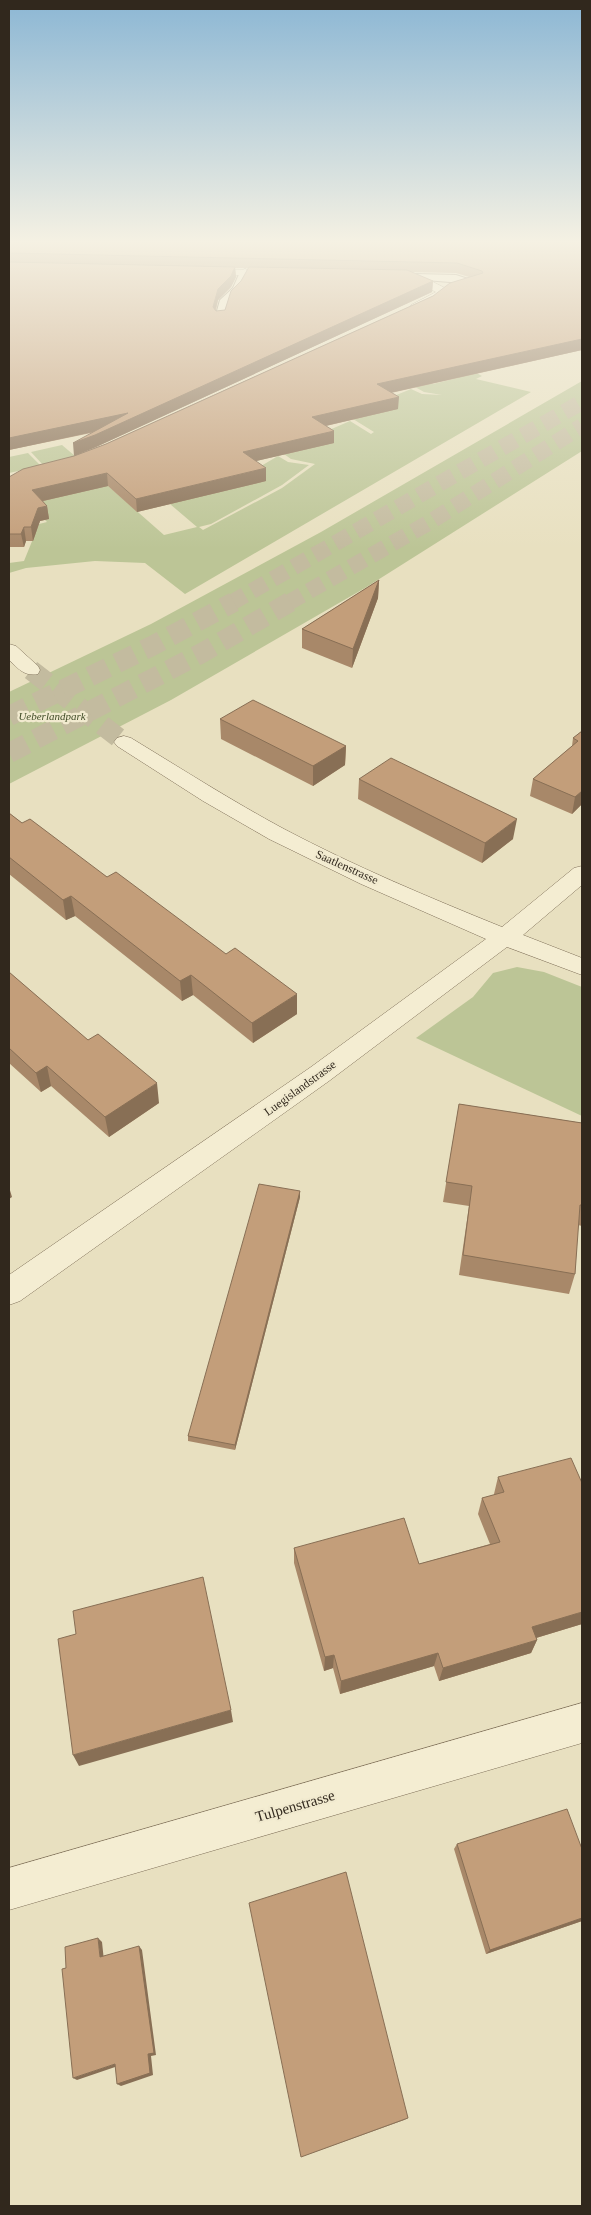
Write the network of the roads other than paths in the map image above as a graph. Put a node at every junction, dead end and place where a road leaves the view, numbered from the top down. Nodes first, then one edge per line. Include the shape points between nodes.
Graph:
1 (9, 650) edge
2 (31, 670) tunnel mouth
3 (124, 742) tunnel mouth
4 (582, 873) edge
5 (506, 937) junction
6 (582, 967) edge
7 (9, 1292) edge
8 (582, 1723) edge
9 (9, 1889) edge

1 - 2 street
3 - 5 street, Saatlenstrasse via 240,814 300,846
4 - 5 street, Luegislandstrasse
5 - 6 street, Saatlenstrasse
5 - 7 street, Luegislandstrasse via 268,1111
8 - 9 street, Tulpenstrasse

